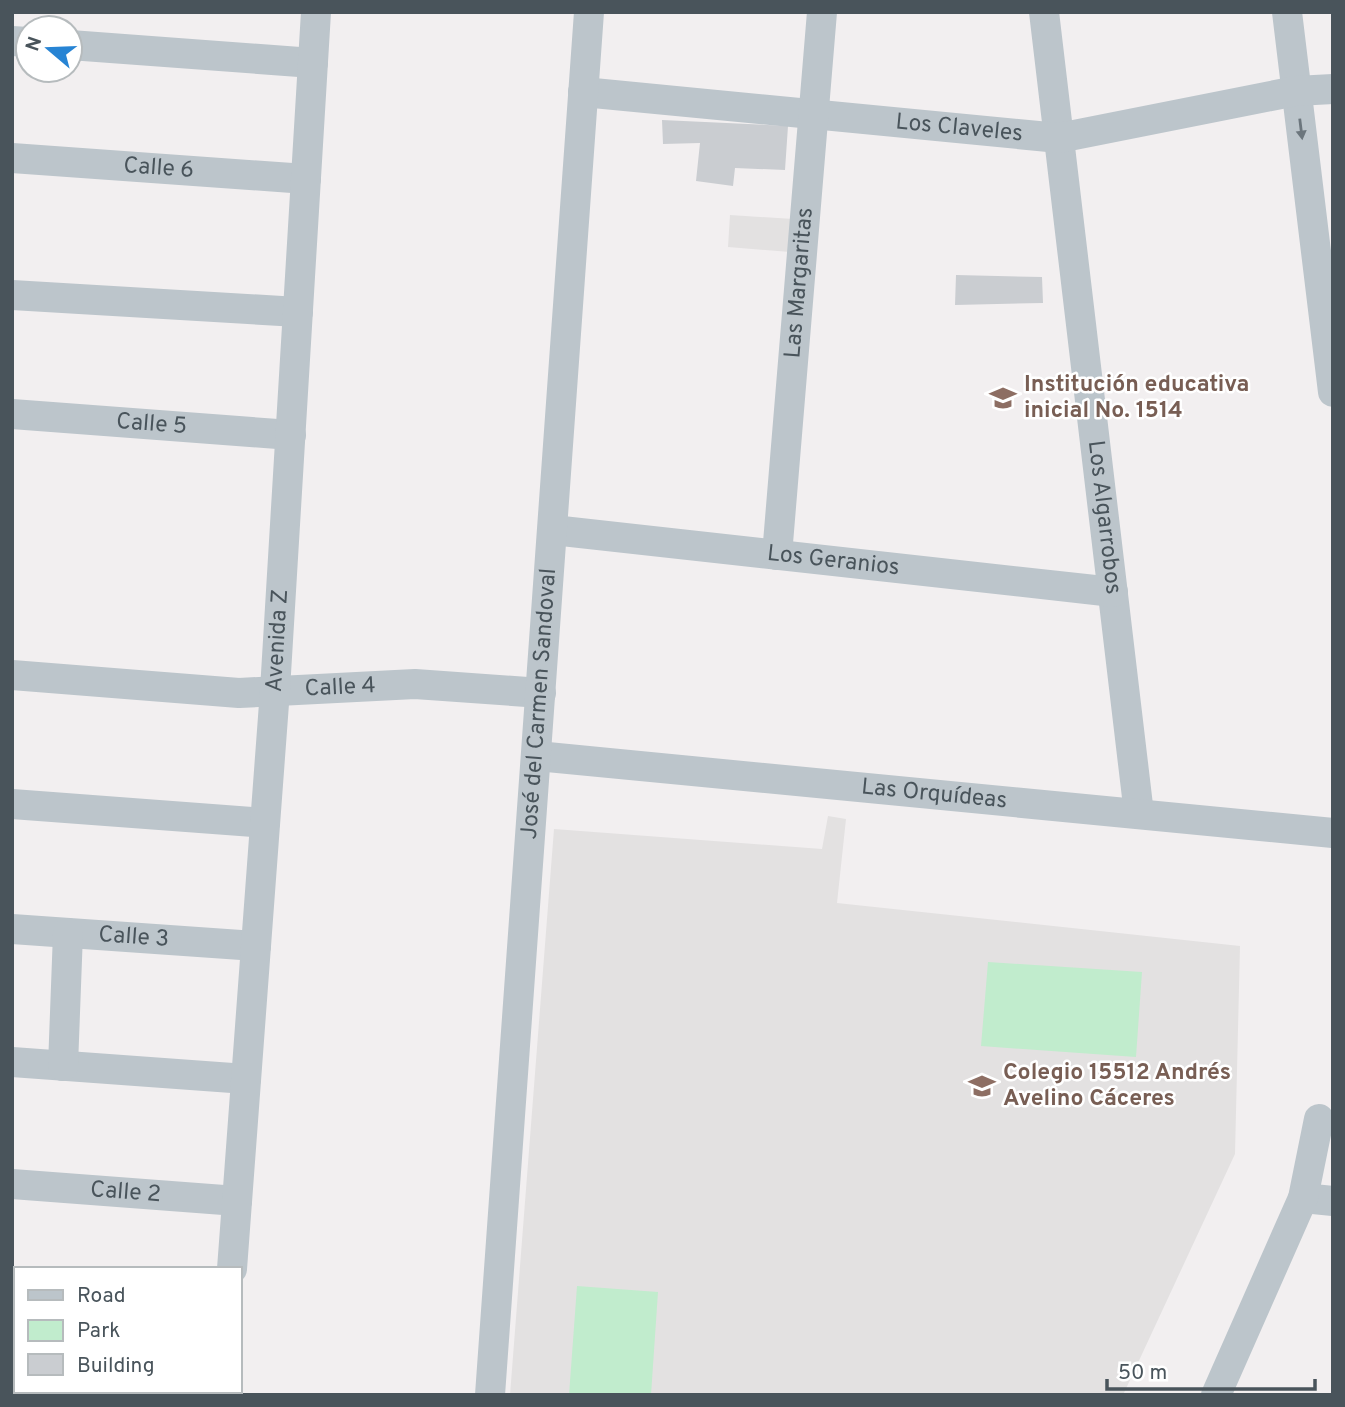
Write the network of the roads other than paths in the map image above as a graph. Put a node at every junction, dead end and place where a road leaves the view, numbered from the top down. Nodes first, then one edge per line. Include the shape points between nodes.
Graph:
1 (316, 12) edge
2 (589, 12) edge
3 (822, 12) edge
4 (1044, 12) edge
5 (1287, 12) edge
6 (84, 46) edge
7 (313, 63) junction
8 (1333, 89) edge
9 (1296, 91) junction
10 (583, 92) junction
11 (814, 114) junction
12 (1059, 138) junction
13 (12, 158) edge
14 (306, 179) junction
15 (12, 295) edge
16 (298, 312) junction
17 (1333, 392) edge
18 (12, 414) edge
19 (290, 435) junction
20 (553, 530) junction
21 (777, 555) junction
22 (1113, 592) junction
23 (12, 675) edge
24 (275, 690) junction
25 (541, 693) junction
26 (537, 755) junction
27 (12, 804) edge
28 (1139, 814) junction
29 (265, 823) junction
30 (1333, 833) edge
31 (12, 929) edge
32 (68, 933) junction
33 (256, 947) junction
34 (12, 1062) edge
35 (63, 1066) junction
36 (246, 1079) junction
37 (1318, 1119) dead end
38 (12, 1184) edge
39 (1303, 1198) junction
40 (237, 1200) junction
41 (1333, 1201) edge
42 (232, 1267) edge
43 (490, 1395) edge
44 (1216, 1395) edge

1 - 7 street, Avenida Z
2 - 10 street, José del Carmen Sandoval
3 - 11 street, Las Margaritas
4 - 12 street, Los Algarrobos
5 - 9 street
6 - 7 street
7 - 14 street, Avenida Z
8 - 9 street, Los Claveles
9 - 12 street, Los Claveles
9 -> 17 street
10 - 11 street, Los Claveles
10 - 20 street, José del Carmen Sandoval
11 - 12 street, Los Claveles
11 - 21 street, Las Margaritas
12 - 22 street, Los Algarrobos
13 - 14 street, Calle 6
14 - 16 street, Avenida Z
15 - 16 street
16 - 19 street, Avenida Z
18 - 19 street, Calle 5
19 - 24 street, Avenida Z
20 - 21 street, Los Geranios
20 - 25 street, José del Carmen Sandoval
21 - 22 street, Los Geranios
22 - 28 street, Los Algarrobos
23 - 24 street, Calle 4 via 239,693
24 - 25 street, Calle 4 via 415,684
24 - 29 street, Avenida Z
25 - 26 street, José del Carmen Sandoval
26 - 28 street, Las Orquídeas
26 - 43 street, José del Carmen Sandoval
27 - 29 street
28 - 30 street, Las Orquídeas
29 - 33 street, Avenida Z
31 - 32 street, Calle 3
32 - 33 street, Calle 3
32 - 35 street
33 - 36 street, Avenida Z
34 - 35 street
35 - 36 street
36 - 40 street, Avenida Z
37 - 39 street
38 - 40 street, Calle 2
39 - 41 street
39 - 44 street
40 - 42 street, Avenida Z

